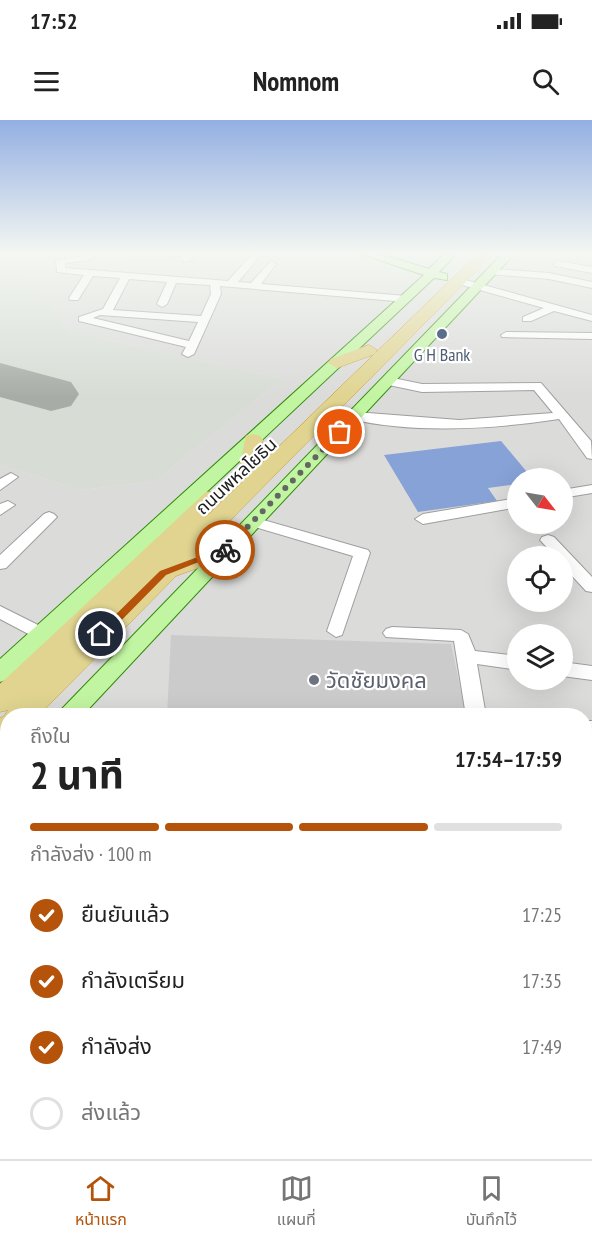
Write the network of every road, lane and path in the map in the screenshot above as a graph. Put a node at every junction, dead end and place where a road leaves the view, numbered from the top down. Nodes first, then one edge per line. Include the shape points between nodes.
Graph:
1 (113, 300) edge
2 (163, 300) edge
3 (213, 300) edge
4 (405, 300) edge
5 (420, 300) edge
6 (431, 300) edge
7 (461, 300) edge
8 (532, 300) edge
9 (162, 304) dead end
10 (554, 307) junction
11 (107, 312) junction
12 (592, 318) edge
13 (204, 319) junction
14 (527, 319) dead end
15 (506, 335) dead end
16 (592, 336) edge
17 (406, 347) junction
18 (369, 350) junction
19 (337, 363) junction
20 (388, 381) junction
21 (563, 415) junction
22 (355, 417) junction
23 (253, 440) junction
24 (592, 455) edge
25 (250, 463) junction
26 (592, 489) edge
27 (573, 492) edge
28 (507, 504) edge
29 (50, 516) dead end
30 (423, 519) dead end
31 (253, 522) junction
32 (548, 540) dead end
33 (225, 550) junction
34 (0, 564) edge
35 (163, 573) junction
36 (592, 587) edge
37 (0, 612) edge
38 (336, 631) dead end
39 (392, 633) dead end
40 (42, 634) junction
41 (467, 656) junction
42 (507, 661) edge
43 (573, 670) edge
44 (0, 673) edge
45 (592, 673) edge
46 (0, 700) edge
47 (27, 708) edge
48 (76, 708) edge
49 (475, 708) edge

1 - 11 street
2 - 9 street
3 - 13 street
4 - 19 main road
5 - 18 highway, ถนนพหลโยธิน
6 - 17 highway, ถนนพหลโยธิน
7 - 17 main road
8 - 10 street
10 - 12 street
10 - 14 street
11 - 13 street
11 - 13 street via 82,319 190,350
15 - 16 street
17 - 20 main road
17 - 35 highway, ถนนพหลโยธิน
18 - 19 highway
18 - 25 highway, ถนนพหลโยธิน
19 - 23 main road
20 - 21 street via 422,388 537,386
20 - 22 main road
21 - 22 street via 524,422 396,422
21 - 24 street
22 - 31 main road
23 - 25 highway
23 - 40 main road
25 - 46 highway, ถนนพหลโยธิน
26 - 27 street
28 - 30 street
29 - 34 street
31 - 33 main road
31 - 38 street via 362,553
32 - 36 street
33 - 35 highway
33 - 48 main road
35 - 47 highway, ถนนพหลโยธิน
37 - 40 street
39 - 41 street via 454,634 462,638
40 - 44 main road
41 - 42 street
41 - 49 street
43 - 45 street

